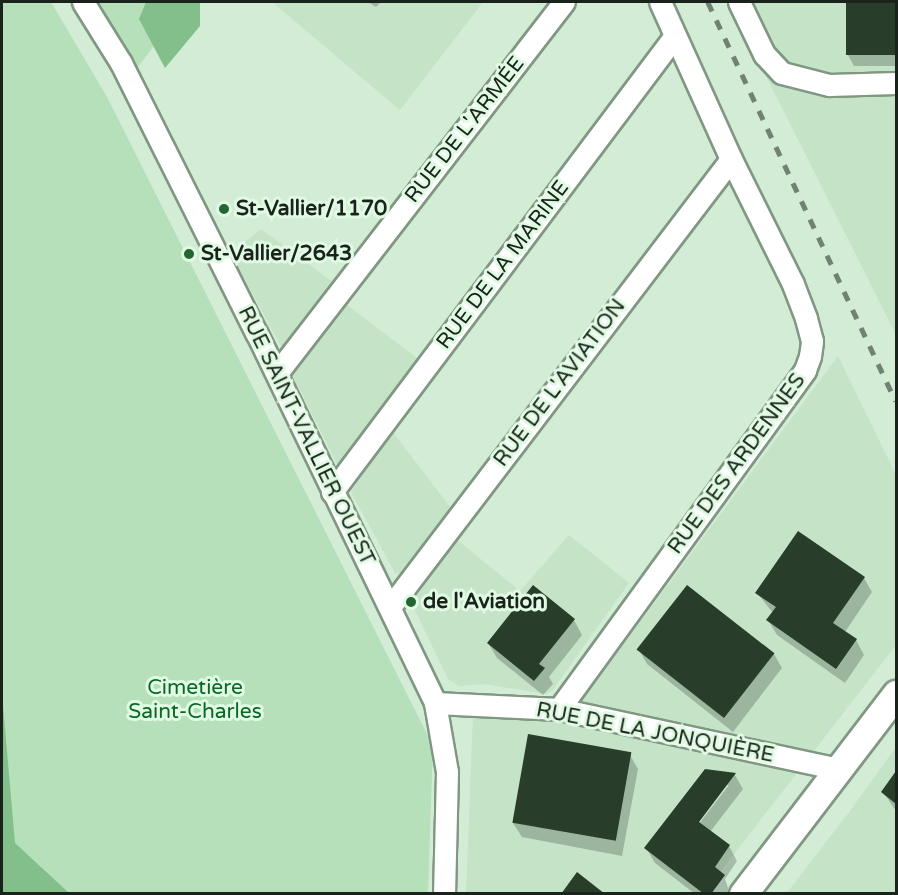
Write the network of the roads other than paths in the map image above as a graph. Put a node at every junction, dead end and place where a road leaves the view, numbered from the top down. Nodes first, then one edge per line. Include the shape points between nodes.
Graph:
1 (83, 2) edge
2 (564, 2) edge
3 (660, 2) edge
4 (739, 2) edge
5 (674, 37) junction
6 (897, 83) edge
7 (730, 159) junction
8 (277, 373) junction
9 (332, 492) junction
10 (390, 607) junction
11 (897, 694) edge
12 (435, 703) junction
13 (559, 709) junction
14 (839, 769) junction
15 (444, 894) edge
16 (743, 894) edge

1 - 8 street, RUE SAINT-VALLIER OUEST via 121,63
2 - 8 street, RUE DE L'ARMÉE
3 - 5 street, RUE DES ARDENNES
4 - 6 street via 765,54 782,73 829,86
5 - 7 street, RUE DES ARDENNES
5 - 9 street, RUE DE LA MARINE
7 - 10 street, RUE DE L'AVIATION
7 - 13 street, RUE DES ARDENNES via 806,318 812,341 810,356 805,370
8 - 9 street, RUE SAINT-VALLIER OUEST
9 - 10 street, RUE SAINT-VALLIER OUEST
10 - 12 street, RUE SAINT-VALLIER OUEST
11 - 14 main road
12 - 13 street, RUE DE LA JONQUIÈRE
12 - 15 street, RUE SAINT-VALLIER OUEST via 447,772
13 - 14 street, RUE DE LA JONQUIÈRE
14 - 16 main road

